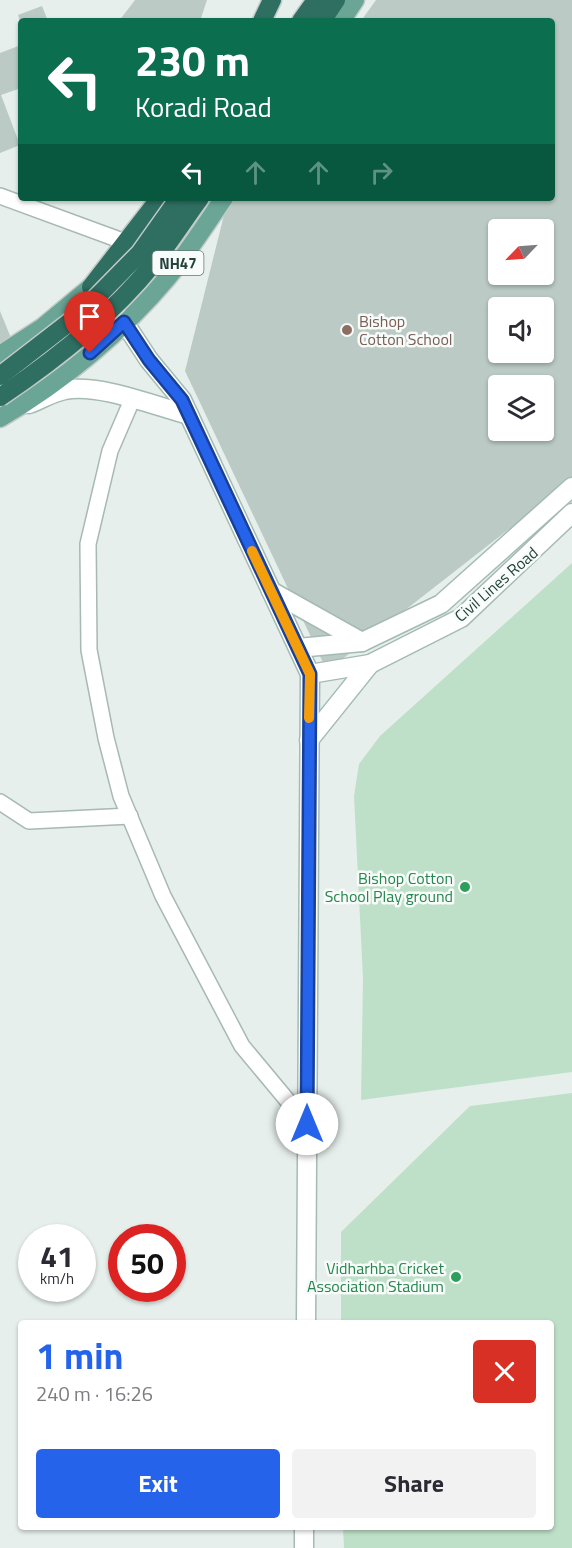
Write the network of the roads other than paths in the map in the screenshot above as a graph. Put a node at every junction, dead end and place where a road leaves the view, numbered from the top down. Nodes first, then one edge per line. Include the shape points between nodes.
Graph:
1 (273, 0) edge
2 (303, 0) edge
3 (316, 0) edge
4 (336, 0) edge
5 (355, 0) edge
6 (264, 18) edge
7 (294, 18) edge
8 (303, 18) edge
9 (324, 18) edge
10 (344, 18) edge
11 (0, 196) edge
12 (158, 201) edge
13 (177, 201) edge
14 (198, 201) edge
15 (222, 201) edge
16 (128, 243) junction
17 (91, 287) junction
18 (124, 322) junction
19 (0, 355) edge
20 (0, 376) edge
21 (0, 397) edge
22 (132, 400) junction
23 (6, 415) edge
24 (189, 415) junction
25 (572, 487) edge
26 (572, 513) edge
27 (271, 591) junction
28 (362, 642) junction
29 (298, 648) junction
30 (370, 663) junction
31 (310, 674) junction
32 (309, 740) junction
33 (0, 802) edge
34 (130, 816) junction
35 (307, 1124) junction
36 (306, 1320) edge
37 (304, 1530) edge
38 (304, 1548) edge

1 - 6 highway
2 - 7 highway
3 - 8 highway
4 - 9 highway
5 - 10 main road
11 - 16 lane
12 - 16 highway
13 - 20 highway, bridge via 140,253 80,314
14 - 21 highway, bridge via 151,266 98,321
15 - 18 main road, NH47 via 168,277
16 - 17 highway
17 - 18 main road
17 - 19 main road via 43,327
18 - 23 main road, NH47 via 73,368
18 - 24 main road
22 - 23 main road via 113,392 65,390
22 - 24 main road
22 - 34 lane via 110,451 88,544 89,650 106,738
24 - 27 main road
25 - 28 main road via 441,604
26 - 30 main road, Civil Lines Road via 461,618
27 - 28 main road
27 - 29 main road
28 - 29 main road
29 - 31 main road
30 - 31 main road, Civil Lines Road
30 - 32 main road
31 - 32 main road
32 - 35 main road
33 - 34 lane via 29,821
34 - 35 lane via 163,896 242,1046
35 - 36 main road
37 - 38 main road

